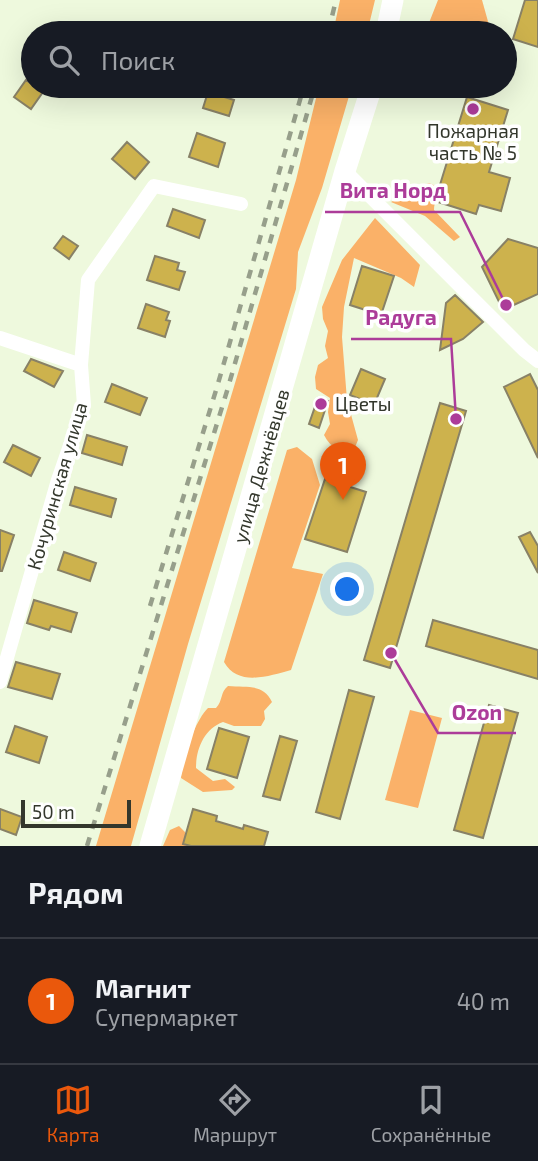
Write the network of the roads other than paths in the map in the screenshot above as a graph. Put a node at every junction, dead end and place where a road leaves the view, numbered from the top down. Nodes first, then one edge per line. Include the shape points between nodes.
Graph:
1 (393, 0) edge
2 (389, 21) edge
3 (368, 98) edge
4 (345, 172) junction
5 (241, 204) dead end
6 (0, 338) edge
7 (538, 361) edge
8 (81, 365) junction
9 (0, 682) edge
10 (150, 846) edge

1 - 2 main road
3 - 4 main road, улица Дежнёвцев
4 - 7 street
4 - 10 main road, улица Дежнёвцев
5 - 8 street, Кочуринская улица via 154,186 88,279
6 - 8 street
8 - 9 street, Кочуринская улица via 84,405

